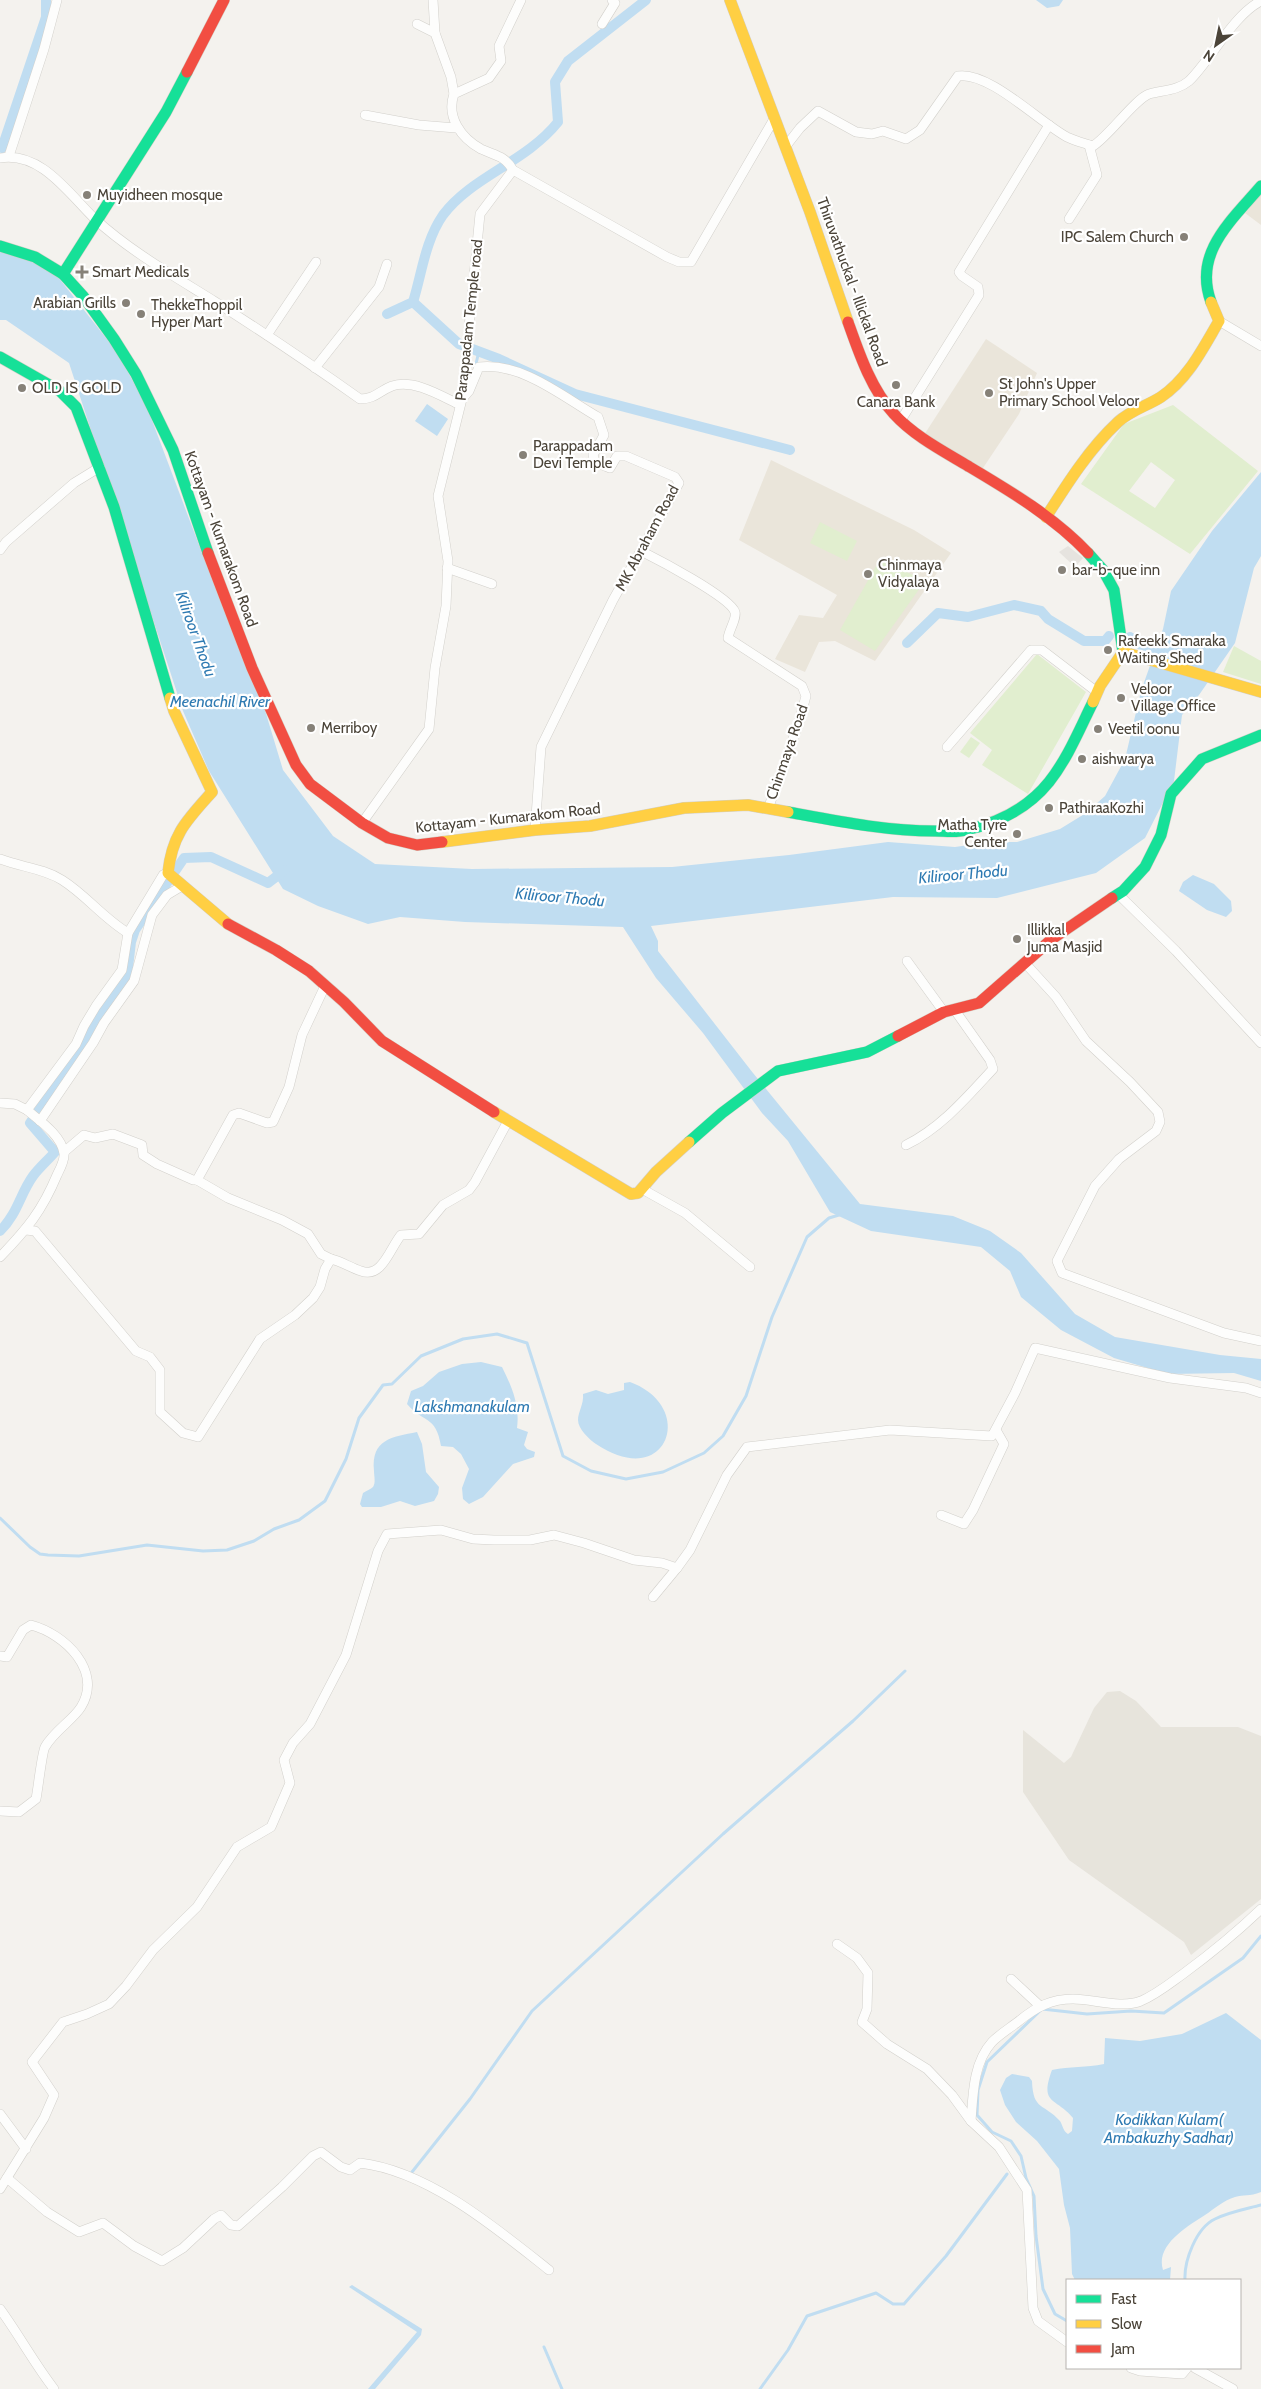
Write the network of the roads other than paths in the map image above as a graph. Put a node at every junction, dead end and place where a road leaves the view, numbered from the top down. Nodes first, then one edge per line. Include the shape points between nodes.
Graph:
1 (57, 0) edge
2 (224, 0) edge
3 (433, 0) edge
4 (612, 0) edge
5 (730, 0) edge
6 (1261, 1) edge
7 (516, 2) edge
8 (417, 24) dead end
9 (602, 24) dead end
10 (435, 33) junction
11 (454, 94) junction
12 (365, 115) dead end
13 (774, 119) junction
14 (1049, 125) junction
15 (456, 128) junction
16 (1089, 145) junction
17 (786, 146) junction
18 (5, 157) edge
19 (513, 169) junction
20 (1261, 186) edge
21 (1068, 219) dead end
22 (96, 220) junction
23 (0, 246) edge
24 (316, 262) dead end
25 (387, 264) dead end
26 (63, 274) junction
27 (1219, 321) junction
28 (267, 335) junction
29 (1261, 346) edge
30 (0, 357) edge
31 (315, 368) junction
32 (461, 402) junction
33 (901, 420) junction
34 (100, 467) junction
35 (1046, 517) junction
36 (0, 550) edge
37 (641, 551) junction
38 (448, 568) junction
39 (492, 584) dead end
40 (1129, 654) junction
41 (1097, 692) junction
42 (1261, 692) edge
43 (1261, 735) edge
44 (947, 747) dead end
45 (768, 809) junction
46 (362, 823) junction
47 (535, 830) junction
48 (0, 859) edge
49 (168, 873) junction
50 (182, 886) junction
51 (1118, 894) junction
52 (128, 933) junction
53 (907, 961) dead end
54 (1025, 962) junction
55 (325, 986) junction
56 (949, 1010) junction
57 (1261, 1043) edge
58 (0, 1103) edge
59 (28, 1110) junction
60 (40, 1120) junction
61 (508, 1121) junction
62 (906, 1145) dead end
63 (64, 1152) junction
64 (198, 1180) junction
65 (642, 1189) junction
66 (26, 1230) junction
67 (0, 1257) edge
68 (331, 1259) junction
69 (750, 1267) dead end
70 (1261, 1342) edge
71 (1261, 1393) edge
72 (996, 1430) junction
73 (941, 1516) dead end
74 (677, 1568) junction
75 (653, 1598) dead end
76 (0, 1656) edge
77 (0, 1811) edge
78 (1261, 1909) edge
79 (837, 1944) dead end
80 (1011, 1979) dead end
81 (1040, 2006) junction
82 (0, 2114) edge
83 (971, 2121) junction
84 (26, 2149) junction
85 (8, 2178) junction
86 (0, 2189) edge
87 (549, 2270) dead end
88 (0, 2309) edge
89 (1066, 2341) edge
90 (1134, 2369) edge
91 (1186, 2369) edge
92 (1198, 2369) edge
93 (54, 2389) edge
94 (1233, 2389) edge

1 - 18 street via 44,49
2 - 22 street via 166,112
3 - 10 street
4 - 9 street via 615,2 613,8
5 - 13 street, Thiruvathuckal - Illickal Road
6 - 16 street via 1216,46 1188,81 1167,92 1148,94 1102,140
7 - 11 street via 499,46 501,61 489,78
8 - 10 street
10 - 11 street
11 - 15 street via 451,103
12 - 15 street
13 - 17 street, Thiruvathuckal - Illickal Road
13 - 19 street via 691,262 667,257
14 - 16 street via 1068,138
14 - 17 street via 985,80 967,74 958,76 920,130 906,139 883,131 872,134 856,132 818,111
14 - 33 street via 959,272 978,288 979,295
15 - 19 street via 480,148 506,159
16 - 21 street via 1097,175
17 - 33 street, Thiruvathuckal - Illickal Road via 873,381 892,412
18 - 22 street via 18,157 37,164
19 - 32 street, Parappadam Temple road via 480,214
20 - 27 street via 1218,239 1205,266 1208,295
22 - 26 street
22 - 28 street via 144,256
23 - 26 street, Kottayam - Kumarakom Road via 35,257
24 - 28 street
25 - 31 street via 379,287
26 - 46 street, Kottayam - Kumarakom Road via 84,296 114,339 159,419 180,468 216,580 296,765 310,784
27 - 29 street
27 - 35 street via 1191,365 1172,387 1161,397 1118,421 1068,482
28 - 31 street
30 - 34 street via 60,391 76,407
31 - 32 street via 360,399 371,399 394,386 429,390
32 - 37 street, MK Abraham Road via 479,367 492,366 531,377 598,417 604,435 594,455 595,462 610,468 617,456 626,456 675,476 679,483
32 - 38 street, Parappadam Temple road via 438,496
33 - 35 street, Thiruvathuckal - Illickal Road via 918,436
34 - 36 street via 74,483
34 - 49 street via 174,711 212,792 182,825 170,854
35 - 40 street, Thiruvathuckal - Illickal Road via 1103,569 1115,592 1118,627
37 - 45 street, Chinmaya Road via 680,571 728,604 736,616 728,638 802,686 806,696 799,722
37 - 47 street, MK Abraham Road via 540,747
38 - 39 street
38 - 46 street, Parappadam Temple road via 429,729
40 - 41 street, Kottayam - Kumarakom Road
40 - 42 street
41 - 44 street via 1042,650 1031,650
41 - 45 street, Kottayam - Kumarakom Road via 1071,748 1050,780 1034,798 998,820 964,831 925,831 866,826
43 - 51 street via 1202,758 1172,794 1161,835 1144,867
45 - 47 street, Kottayam - Kumarakom Road via 748,805 684,808 590,826
46 - 47 street, Kottayam - Kumarakom Road via 388,838 417,845
48 - 52 street via 38,869 61,880
49 - 50 street
49 - 52 street via 163,875
50 - 55 street via 234,929 276,950 309,971
50 - 60 street via 167,895 152,915 134,980
51 - 54 street via 1052,939
51 - 57 street
52 - 59 street via 122,970 96,1006 76,1044
53 - 56 street
54 - 56 street via 978,1002
54 - 70 street via 1056,997 1086,1040 1158,1112 1160,1122 1156,1131 1119,1159 1095,1186 1057,1261 1062,1273 1224,1333
55 - 61 street via 382,1041
55 - 64 street via 302,1036 289,1087 272,1122 239,1113 233,1115
56 - 62 street via 990,1060 993,1069 958,1108 921,1138
56 - 65 street via 867,1052 778,1071 722,1113 656,1172
58 - 59 street via 15,1104
59 - 60 street
60 - 63 street via 51,1130
61 - 65 street via 631,1194
61 - 68 street via 469,1190 443,1205 419,1234 401,1235 374,1272 368,1274
63 - 64 street via 84,1136 95,1138 113,1134 142,1145 143,1154 157,1164
63 - 66 street via 48,1197
64 - 68 street via 228,1198 308,1234 321,1254
65 - 69 street via 685,1213
66 - 67 street
66 - 68 street via 35,1231 40,1236 136,1351 153,1360 160,1370 160,1412 183,1433 198,1437 260,1339 313,1298
71 - 72 street via 1170,1378 1035,1348
72 - 73 street via 1004,1444 973,1510 964,1524
72 - 74 street via 992,1436 890,1430 747,1447 727,1475 690,1550
74 - 75 street
74 - 84 street via 634,1560 554,1535 530,1540 494,1540 474,1539 441,1530 387,1534 378,1551 346,1655 310,1724 293,1743 284,1760 290,1783 271,1827 237,1847 197,1907 153,1950 109,2004 63,2022 32,2062 54,2095
76 - 77 street via 7,1656 23,1630 31,1625 41,1627 80,1657 87,1679 86,1697 80,1710 63,1724 44,1748 36,1800 19,1812
78 - 81 street via 1216,1950 1157,1993 1139,2002 1057,1999
79 - 83 street via 857,1958 868,1973 867,2010 862,2022 887,2044 927,2069
80 - 81 street
81 - 83 street via 992,2043 974,2081
82 - 84 street
83 - 89 street via 999,2147 1026,2190 1033,2308 1038,2320
84 - 85 street
85 - 86 street
85 - 87 street via 47,2212 79,2232 103,2223 134,2246 162,2261 184,2248 221,2215 238,2226 321,2152 342,2168 350,2170 360,2163 410,2177 500,2231
88 - 93 street via 17,2331 30,2358
90 - 91 street via 1182,2374
92 - 94 street

